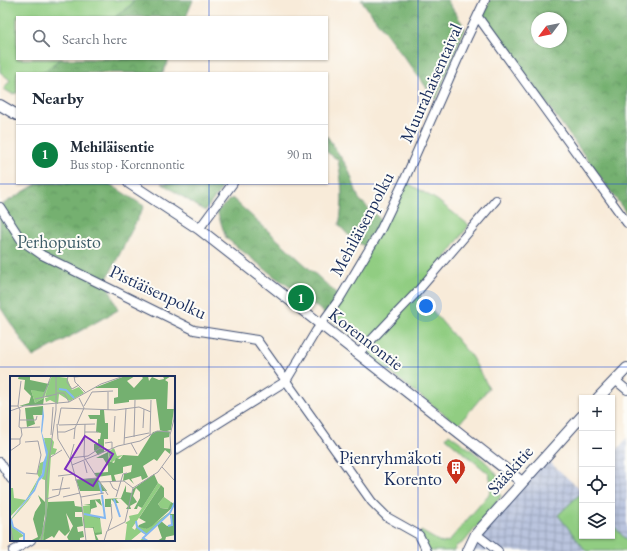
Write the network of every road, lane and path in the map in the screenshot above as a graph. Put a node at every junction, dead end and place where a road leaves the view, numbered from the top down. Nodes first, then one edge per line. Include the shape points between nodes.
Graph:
1 (485, 0) edge
2 (478, 16) junction
3 (0, 105) edge
4 (16, 114) edge
5 (413, 162) joint
6 (131, 184) edge
7 (232, 184) edge
8 (496, 200) dead end
9 (0, 207) edge
10 (627, 223) edge
11 (199, 229) junction
12 (320, 325) junction
13 (358, 354) junction
14 (627, 368) edge
15 (615, 380) junction
16 (286, 381) junction
17 (627, 390) edge
18 (601, 395) edge
19 (579, 419) edge
20 (175, 450) edge
21 (0, 462) edge
22 (10, 477) edge
23 (522, 482) junction
24 (476, 534) junction
25 (29, 541) edge
26 (13, 551) edge
27 (427, 551) edge
28 (468, 551) edge
29 (498, 551) edge

1 - 2 street, Muurahaisentaival
2 - 5 street, Muurahaisentaival
2 - 10 street
3 - 4 street
5 - 12 street, Mehiläisenpolku via 380,231 340,298
6 - 11 street, Korennontie
7 - 11 street
8 - 13 street via 417,292
9 - 16 street, Pistiäisenpolku via 22,241 42,254 194,330 257,340
11 - 12 street, Korennontie
12 - 13 street, Korennontie
12 - 16 street, Mehiläisenpolku
13 - 23 street, Korennontie
14 - 15 street
15 - 17 street
15 - 18 street
16 - 20 street
16 - 27 street, Pistiäisenpolku via 372,502 387,517 419,535
19 - 23 street, Sääskitie
21 - 22 street
23 - 24 street, Sääskitie
24 - 28 street, Sääskitie
24 - 29 street
25 - 26 street

